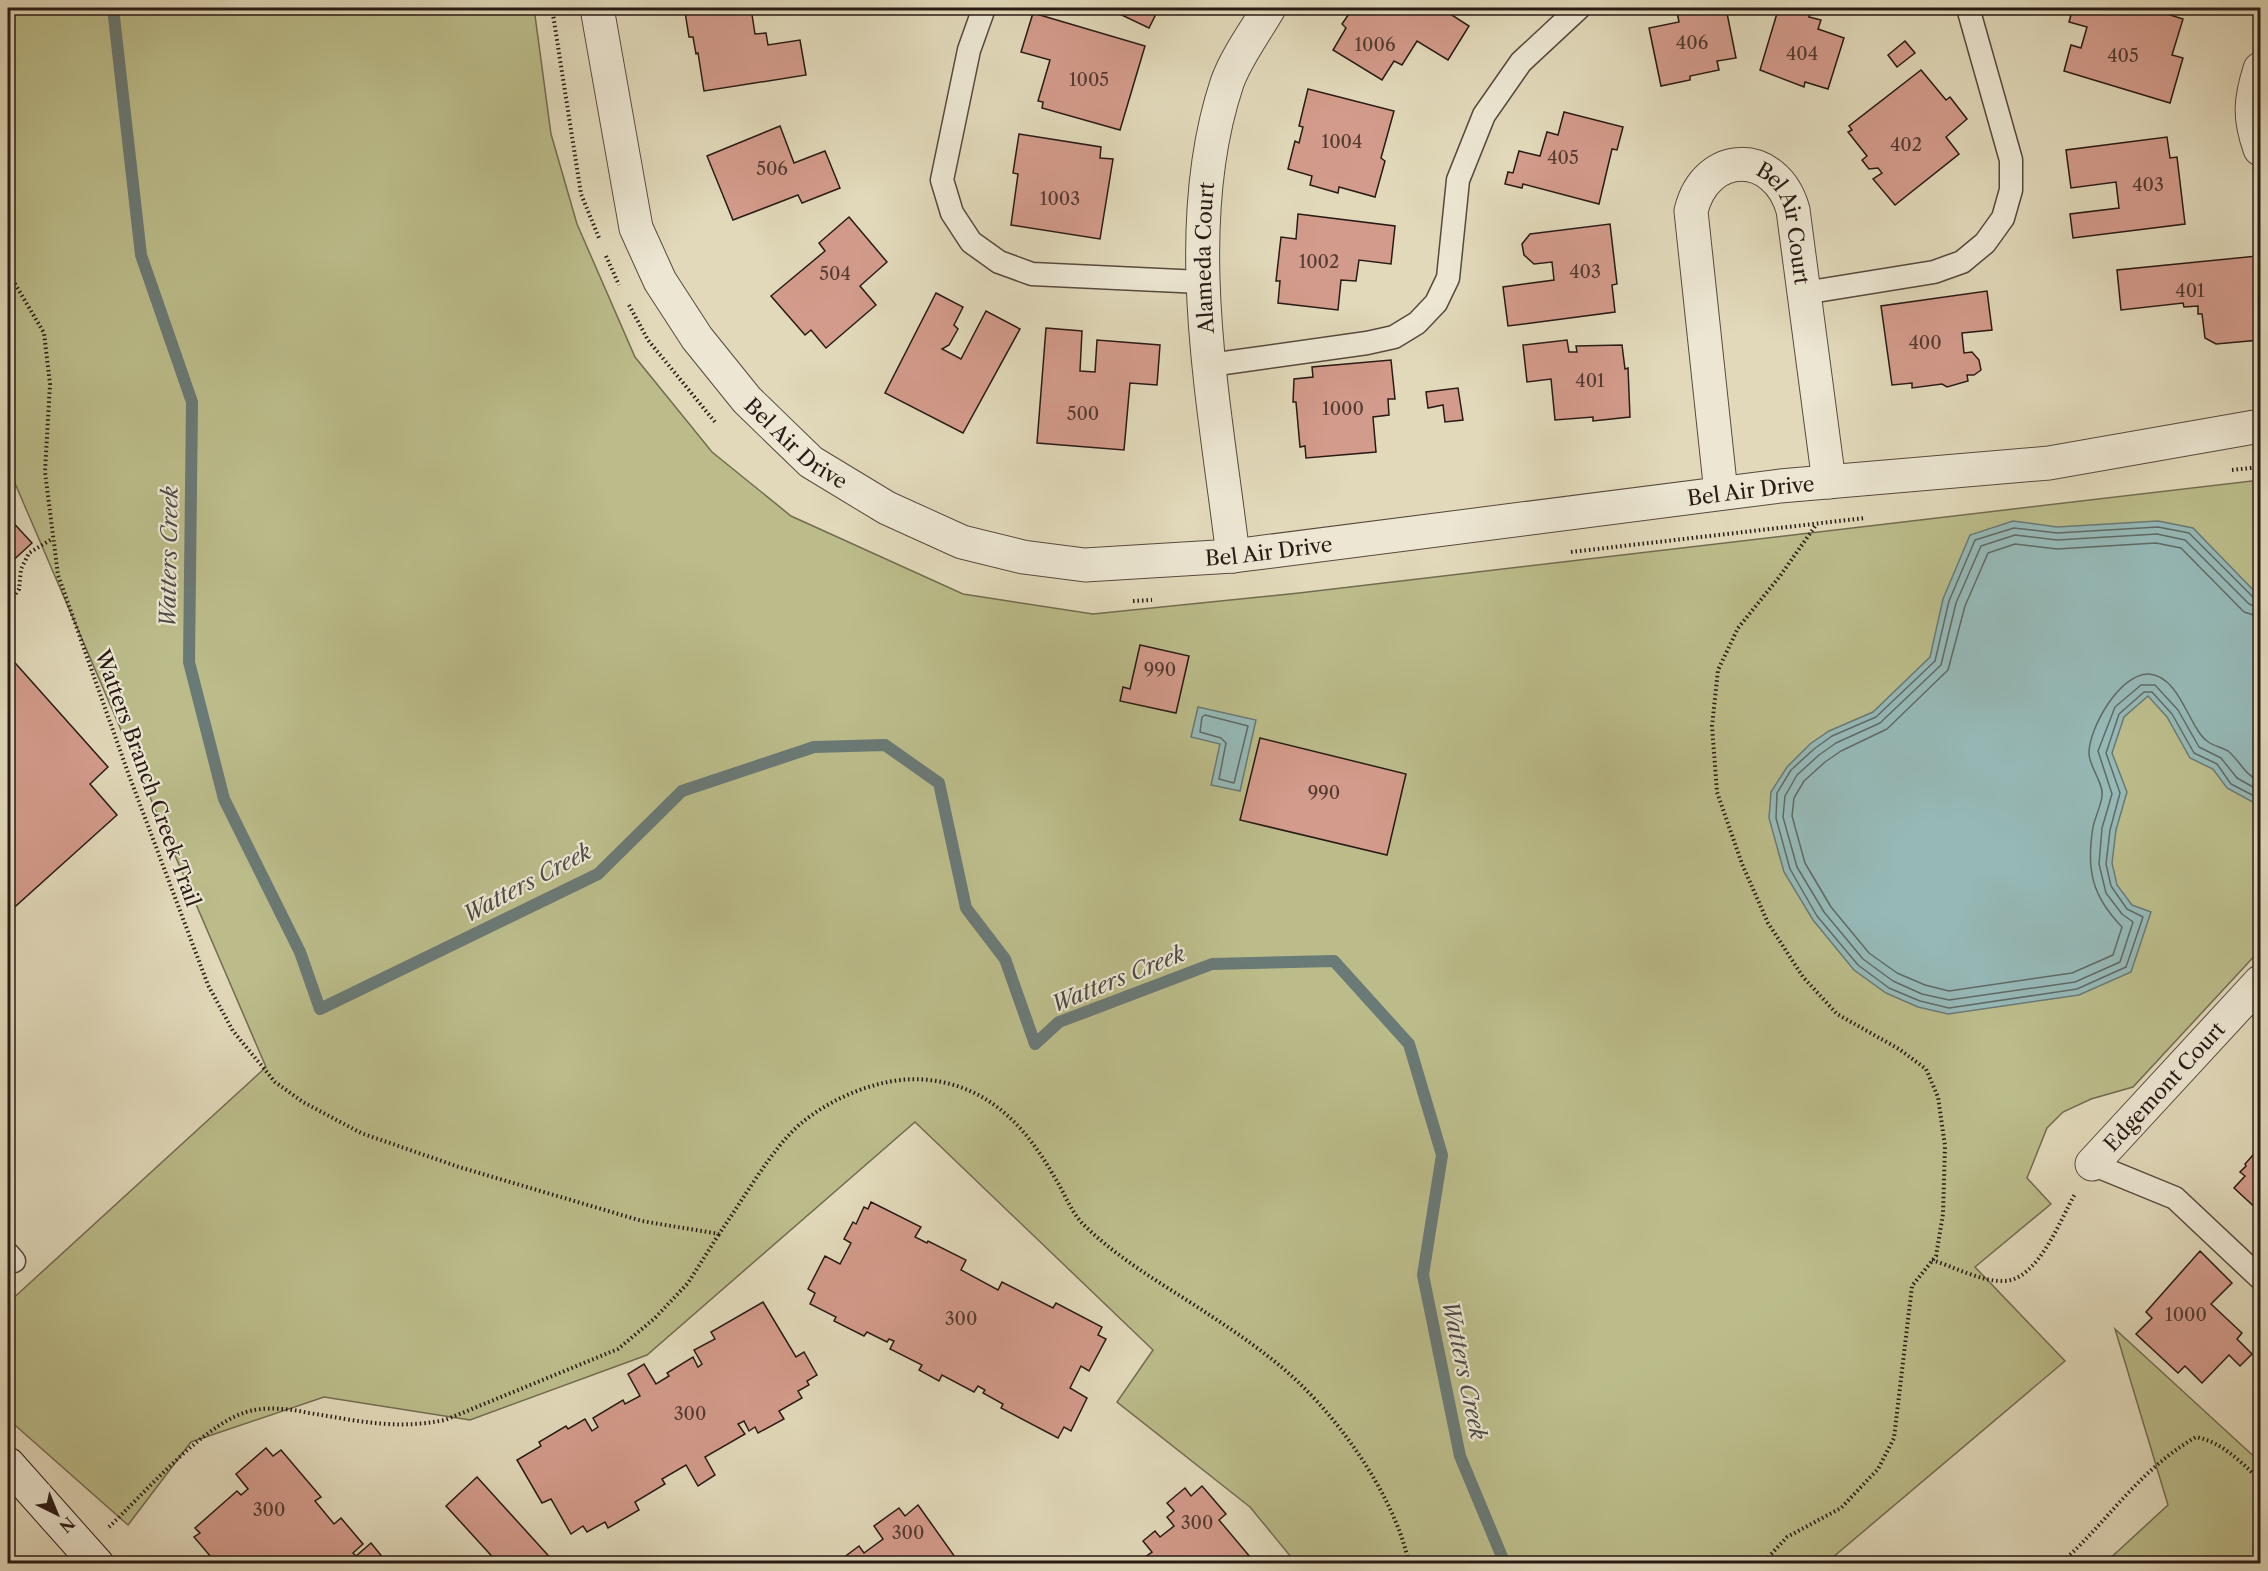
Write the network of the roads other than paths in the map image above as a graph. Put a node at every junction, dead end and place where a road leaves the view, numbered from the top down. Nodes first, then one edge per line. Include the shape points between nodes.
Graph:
1 (597, 8) edge
2 (984, 8) edge
3 (1269, 8) edge
4 (1579, 8) edge
5 (1968, 8) edge
6 (2260, 69) edge
7 (2260, 149) edge
8 (1202, 282) junction
9 (1804, 293) junction
10 (1210, 364) junction
11 (2260, 426) edge
12 (1829, 482) junction
13 (1721, 493) junction
14 (1233, 556) junction
15 (2260, 982) edge
16 (2092, 1164) joint
17 (2260, 1278) edge
18 (8, 1464) edge
19 (98, 1563) edge

1 - 14 street, Bel Air Drive via 636,228 655,270 697,338 747,400 811,462 919,523 962,542 1023,557 1084,565
2 - 8 lane via 969,51 942,180 952,213 972,242 999,262 1032,274
3 - 8 street, Alameda Court via 1227,81 1204,182
4 - 10 lane via 1521,62 1484,115 1458,180 1448,278 1436,303 1417,323 1394,337 1367,343
5 - 9 lane via 2011,160 2011,190 2003,218 1985,243 1962,262 1934,272
6 - 7 street via 2252,93 2252,126
8 - 10 street, Alameda Court
9 - 12 street, Bel Air Court
9 - 13 street, Bel Air Court via 1793,210 1779,180 1766,169 1733,165 1704,181 1695,194 1691,211
10 - 14 street, Alameda Court
11 - 12 street, Bel Air Drive via 2049,464
12 - 13 street, Bel Air Drive
13 - 14 street, Bel Air Drive
15 - 16 street, Edgemont Court
16 - 17 lane via 2175,1198
18 - 19 street

